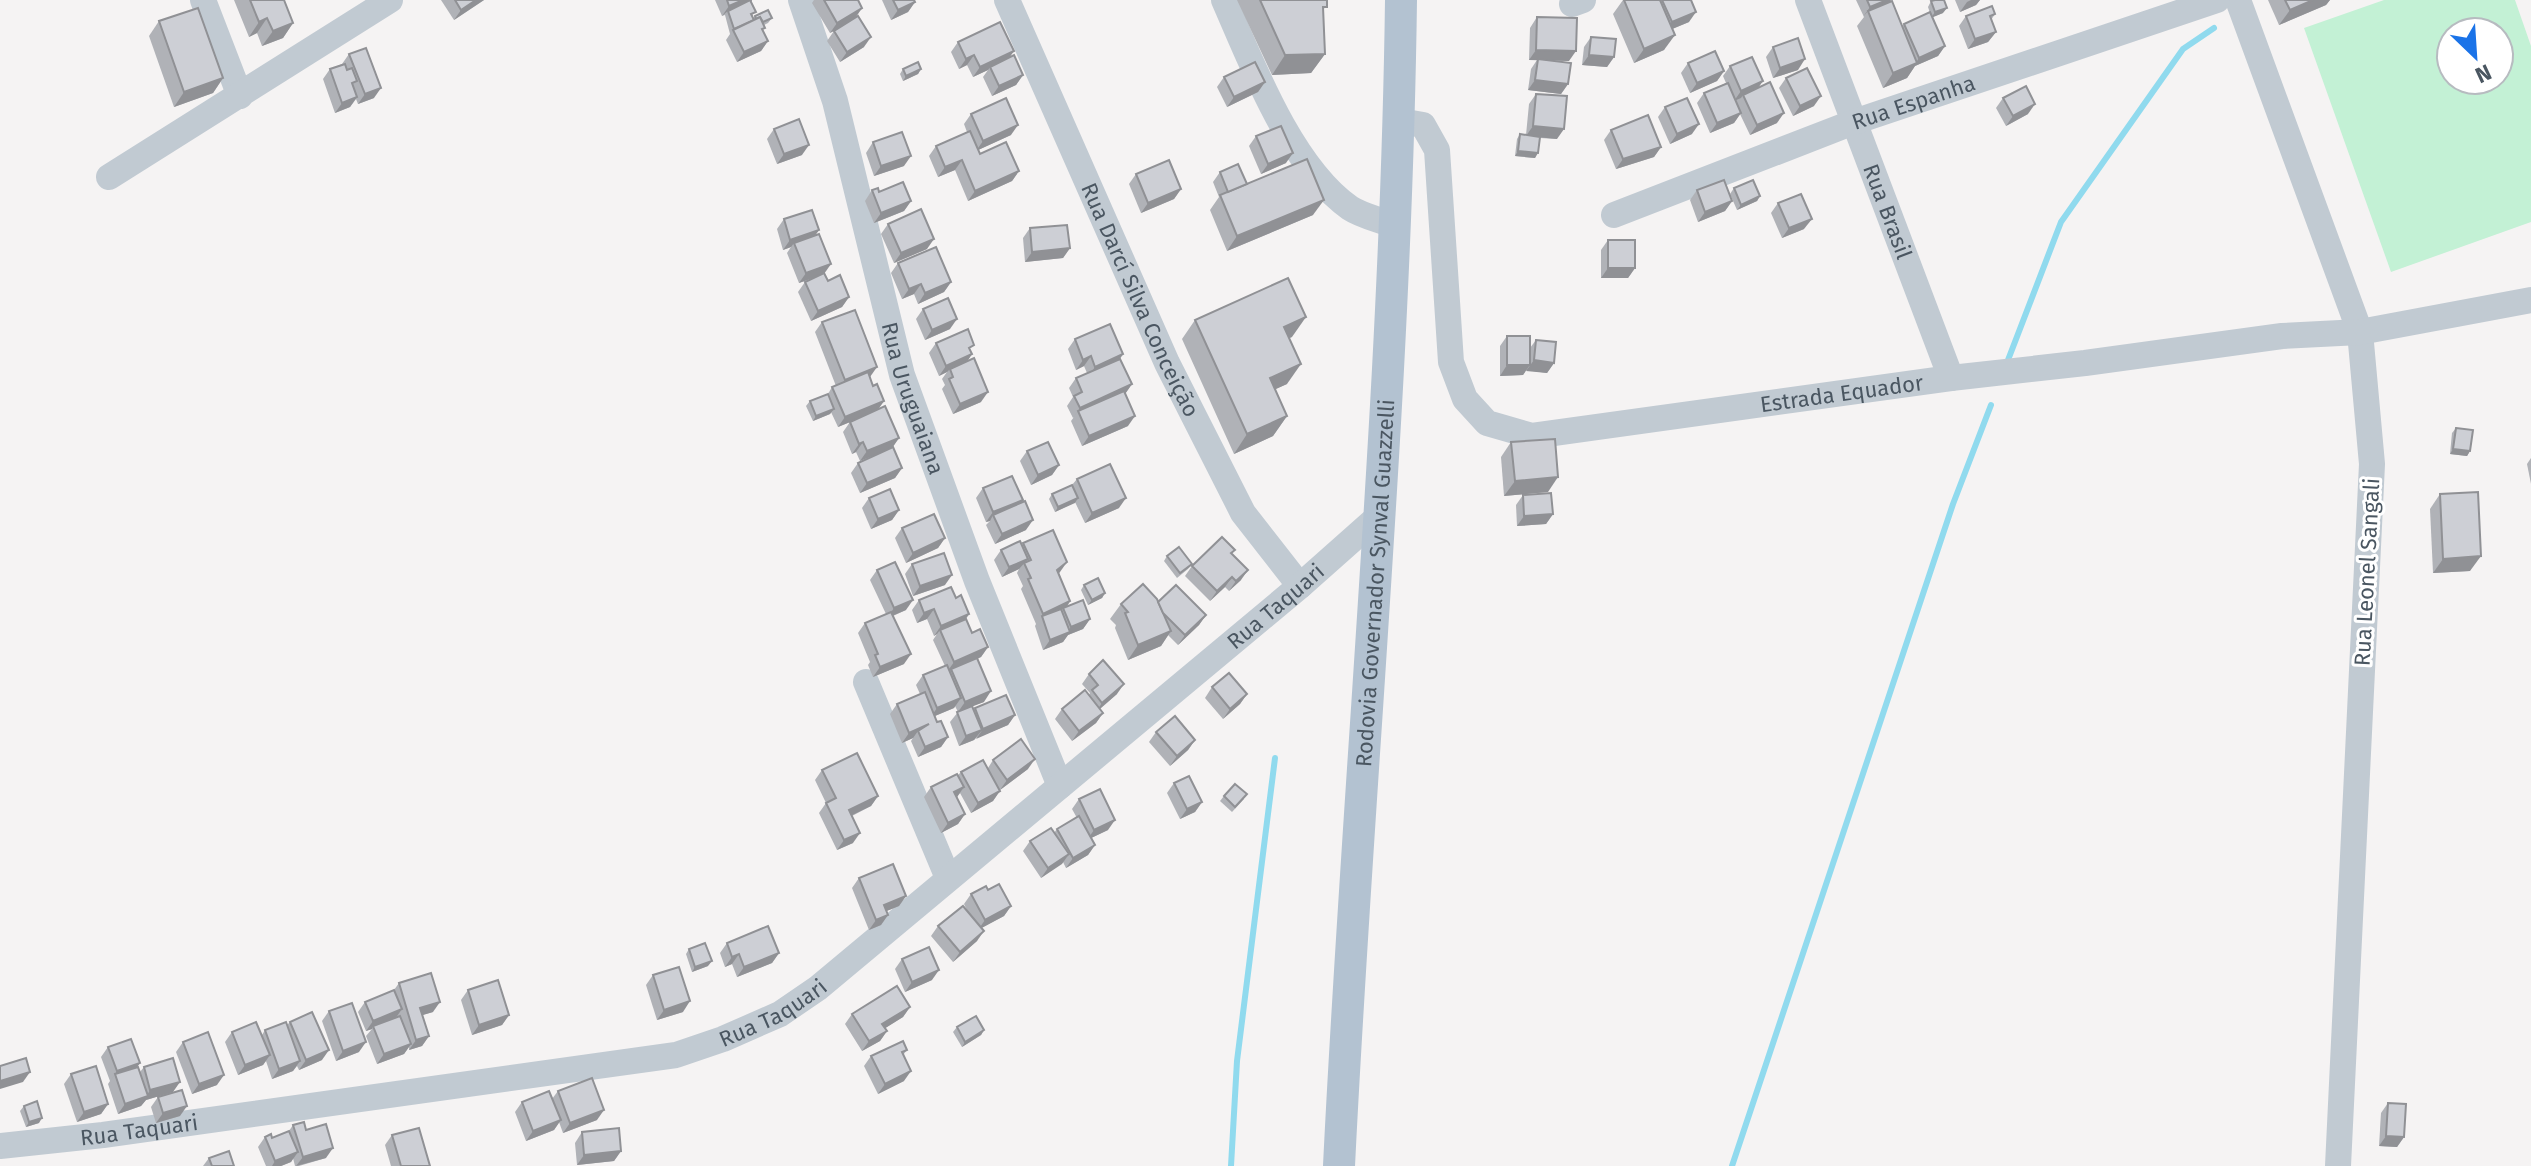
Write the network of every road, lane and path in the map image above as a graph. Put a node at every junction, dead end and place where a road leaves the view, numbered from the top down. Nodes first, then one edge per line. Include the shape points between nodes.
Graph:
1 (203, 0) edge
2 (390, 0) edge
3 (801, 0) edge
4 (1007, 0) edge
5 (1224, 0) edge
6 (1401, 0) edge
7 (1808, 0) edge
8 (2217, 0) edge
9 (2238, 0) edge
10 (240, 96) junction
11 (1400, 121) junction
12 (1854, 122) junction
13 (109, 177) dead end
14 (1614, 215) dead end
15 (1395, 226) junction
16 (2531, 300) edge
17 (2360, 332) junction
18 (1951, 378) junction
19 (1380, 515) junction
20 (1300, 586) junction
21 (866, 682) dead end
22 (1060, 786) junction
23 (948, 878) junction
24 (0, 1146) edge
25 (1339, 1166) edge
26 (2338, 1166) edge

1 - 10 street
2 - 10 street
3 - 22 street, Rua Uruguaiana via 835,101 902,375
4 - 20 street, Rua Darcí Silva Conceição via 1167,363 1243,513
5 - 15 street via 1271,107 1319,180 1351,209
6 - 11 main road, Rodovia Governador Synval Guazzelli
7 - 12 street, Rua Brasil
8 - 12 street, Rua Espanha
9 - 17 street, Rua Leonel Sangali
10 - 13 street
11 - 15 main road, Rodovia Governador Synval Guazzelli
11 - 18 street, Estrada Equador via 1423,125 1437,150 1451,362 1465,399 1487,423 1532,436
12 - 14 street, Rua Espanha
12 - 18 street, Rua Brasil
15 - 19 main road, Rodovia Governador Synval Guazzelli
16 - 17 street, Estrada Equador
17 - 18 street, Estrada Equador via 2282,336
17 - 26 street, Rua Leonel Sangali via 2372,464
19 - 20 street, Rua Taquari
19 - 25 main road, Rodovia Governador Synval Guazzelli
20 - 22 street, Rua Taquari
21 - 23 street
22 - 23 street, Rua Taquari
23 - 24 street, Rua Taquari via 780,1014 676,1055

